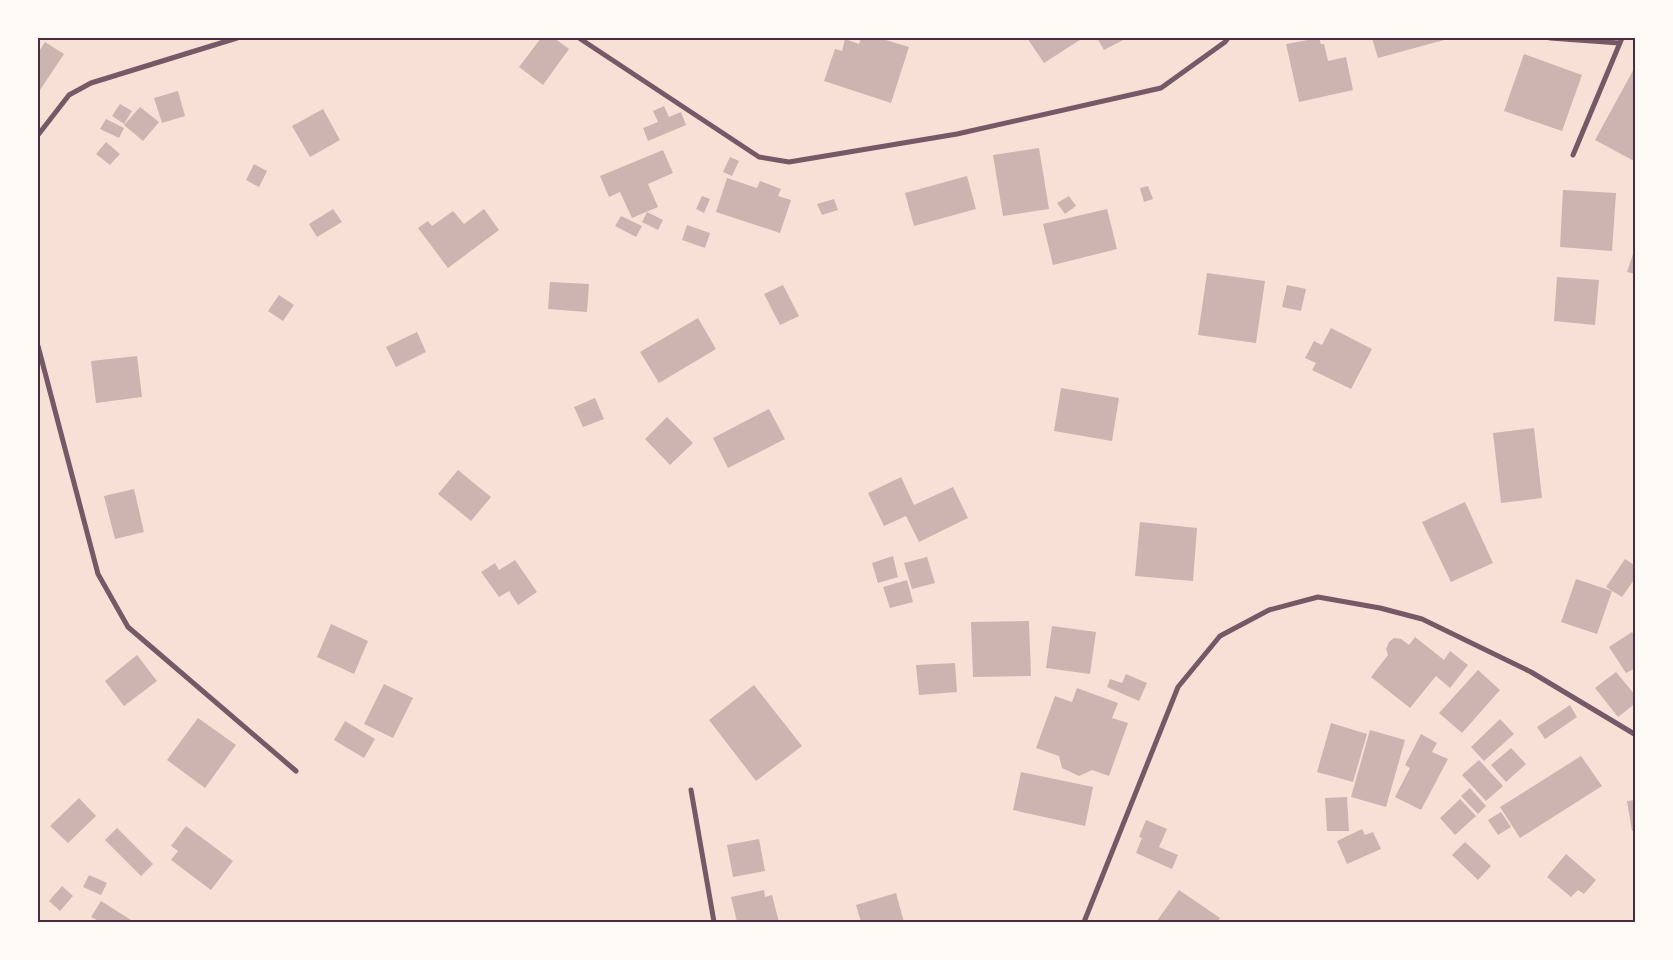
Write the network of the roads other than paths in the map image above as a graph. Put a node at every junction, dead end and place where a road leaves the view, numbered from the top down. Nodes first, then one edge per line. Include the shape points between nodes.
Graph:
1 (237, 38) edge
2 (579, 38) edge
3 (1228, 38) edge
4 (1550, 38) edge
5 (1620, 40) edge
6 (38, 135) edge
7 (1573, 155) dead end
8 (38, 346) edge
9 (1636, 735) edge
10 (296, 771) dead end
11 (691, 790) dead end
12 (714, 922) edge
13 (1084, 922) edge

1 - 6 street via 91,83 69,95
2 - 3 street via 759,157 789,162 957,134 1161,88
4 - 5 street
5 - 7 street
8 - 10 street via 98,574 128,627
9 - 13 street via 1531,672 1422,619 1318,597 1269,610 1220,636 1178,687
11 - 12 street

